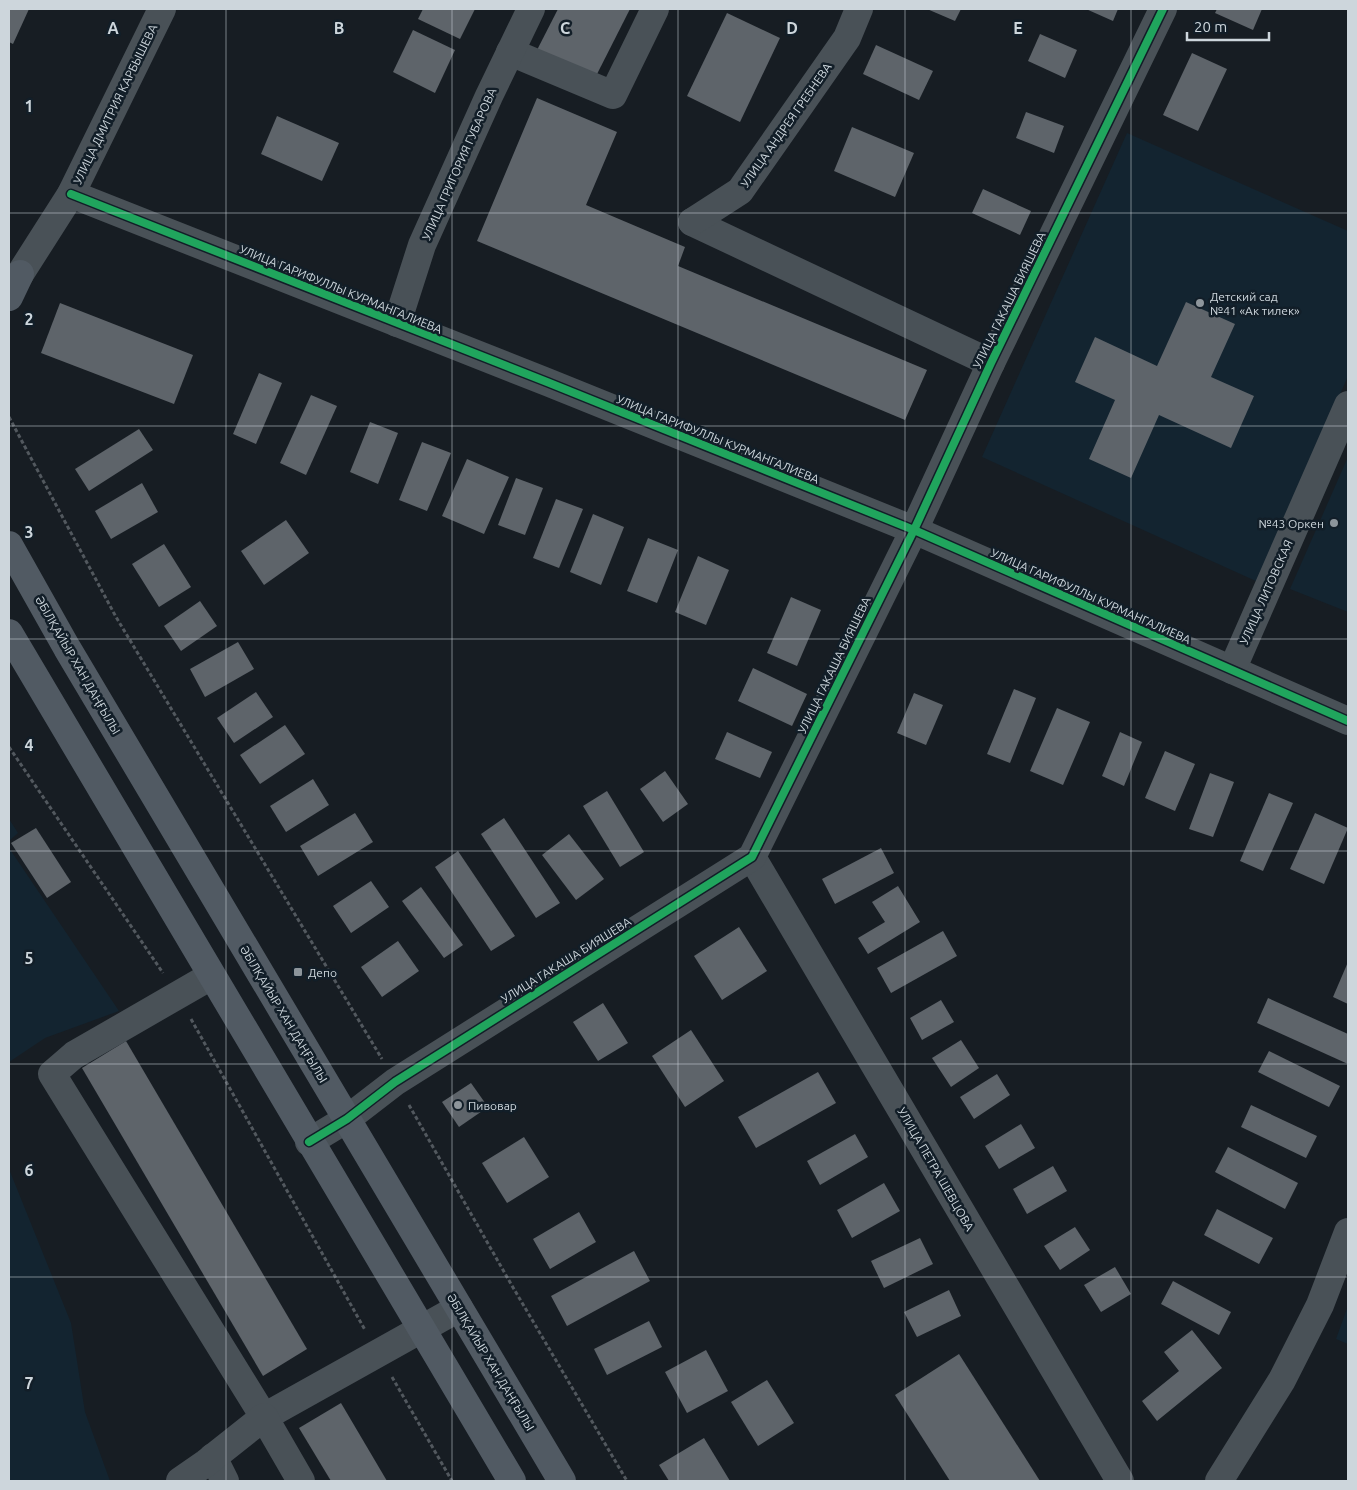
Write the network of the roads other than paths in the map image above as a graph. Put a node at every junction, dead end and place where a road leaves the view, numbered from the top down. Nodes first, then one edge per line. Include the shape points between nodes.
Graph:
1 (162, 9) edge
2 (531, 9) edge
3 (655, 9) edge
4 (860, 9) edge
5 (1163, 9) edge
6 (510, 52) junction
7 (71, 194) junction
8 (12, 284) edge
9 (398, 323) junction
10 (991, 363) junction
11 (1348, 405) edge
12 (914, 530) junction
13 (11, 556) edge
14 (9, 633) edge
15 (1232, 670) junction
16 (1348, 721) edge
17 (752, 857) junction
18 (211, 976) junction
19 (346, 1120) junction
20 (309, 1142) junction
21 (1348, 1232) edge
22 (459, 1308) junction
23 (422, 1330) junction
24 (264, 1417) junction
25 (219, 1469) edge
26 (180, 1481) edge
27 (301, 1481) edge
28 (512, 1481) edge
29 (562, 1481) edge
30 (1120, 1481) edge
31 (1219, 1481) edge

1 - 7 street, УЛИЦА ДМИТРИЯ КАРБЫШЕВА
2 - 6 street, УЛИЦА ГРИГОРИЯ ГУБАРОВА
3 - 6 street via 613,95
4 - 10 street, УЛИЦА АНДРЕЯ ГРЕБНЕВА via 847,38 740,191 692,222
5 - 10 street, УЛИЦА ГАКАША БИЯШЕВА
6 - 9 street, УЛИЦА ГРИГОРИЯ ГУБАРОВА via 422,245
7 - 8 street, УЛИЦА ДМИТРИЯ КАРБЫШЕВА
7 - 9 street, УЛИЦА ГАРИФУЛЛЫ КУРМАНГАЛИЕВА
9 - 12 street, УЛИЦА ГАРИФУЛЛЫ КУРМАНГАЛИЕВА
10 - 12 street, УЛИЦА ГАКАША БИЯШЕВА
11 - 15 street, УЛИЦА ЛИТОВСКАЯ
12 - 15 street, УЛИЦА ГАРИФУЛЛЫ КУРМАНГАЛИЕВА
12 - 17 street, УЛИЦА ГАКАША БИЯШЕВА
13 - 19 main road, ӘБІЛҚАЙЫР ХАН ДАҢҒЫЛЫ
14 - 18 main road
15 - 16 street, УЛИЦА ГАРИФУЛЛЫ КУРМАНГАЛИЕВА
17 - 19 street, УЛИЦА ГАКАША БИЯШЕВА via 395,1082
17 - 30 street, УЛИЦА ПЕТРА ШЕВЦОВА
18 - 20 main road
18 - 24 street via 74,1055 52,1074
19 - 20 street, УЛИЦА ГАКАША БИЯШЕВА
19 - 22 main road, ӘБІЛҚАЙЫР ХАН ДАҢҒЫЛЫ
20 - 23 main road
21 - 31 street via 1320,1305 1282,1380
22 - 23 street
22 - 29 main road, ӘБІЛҚАЙЫР ХАН ДАҢҒЫЛЫ
23 - 24 street
23 - 28 main road
24 - 25 street
24 - 27 street
25 - 26 street

